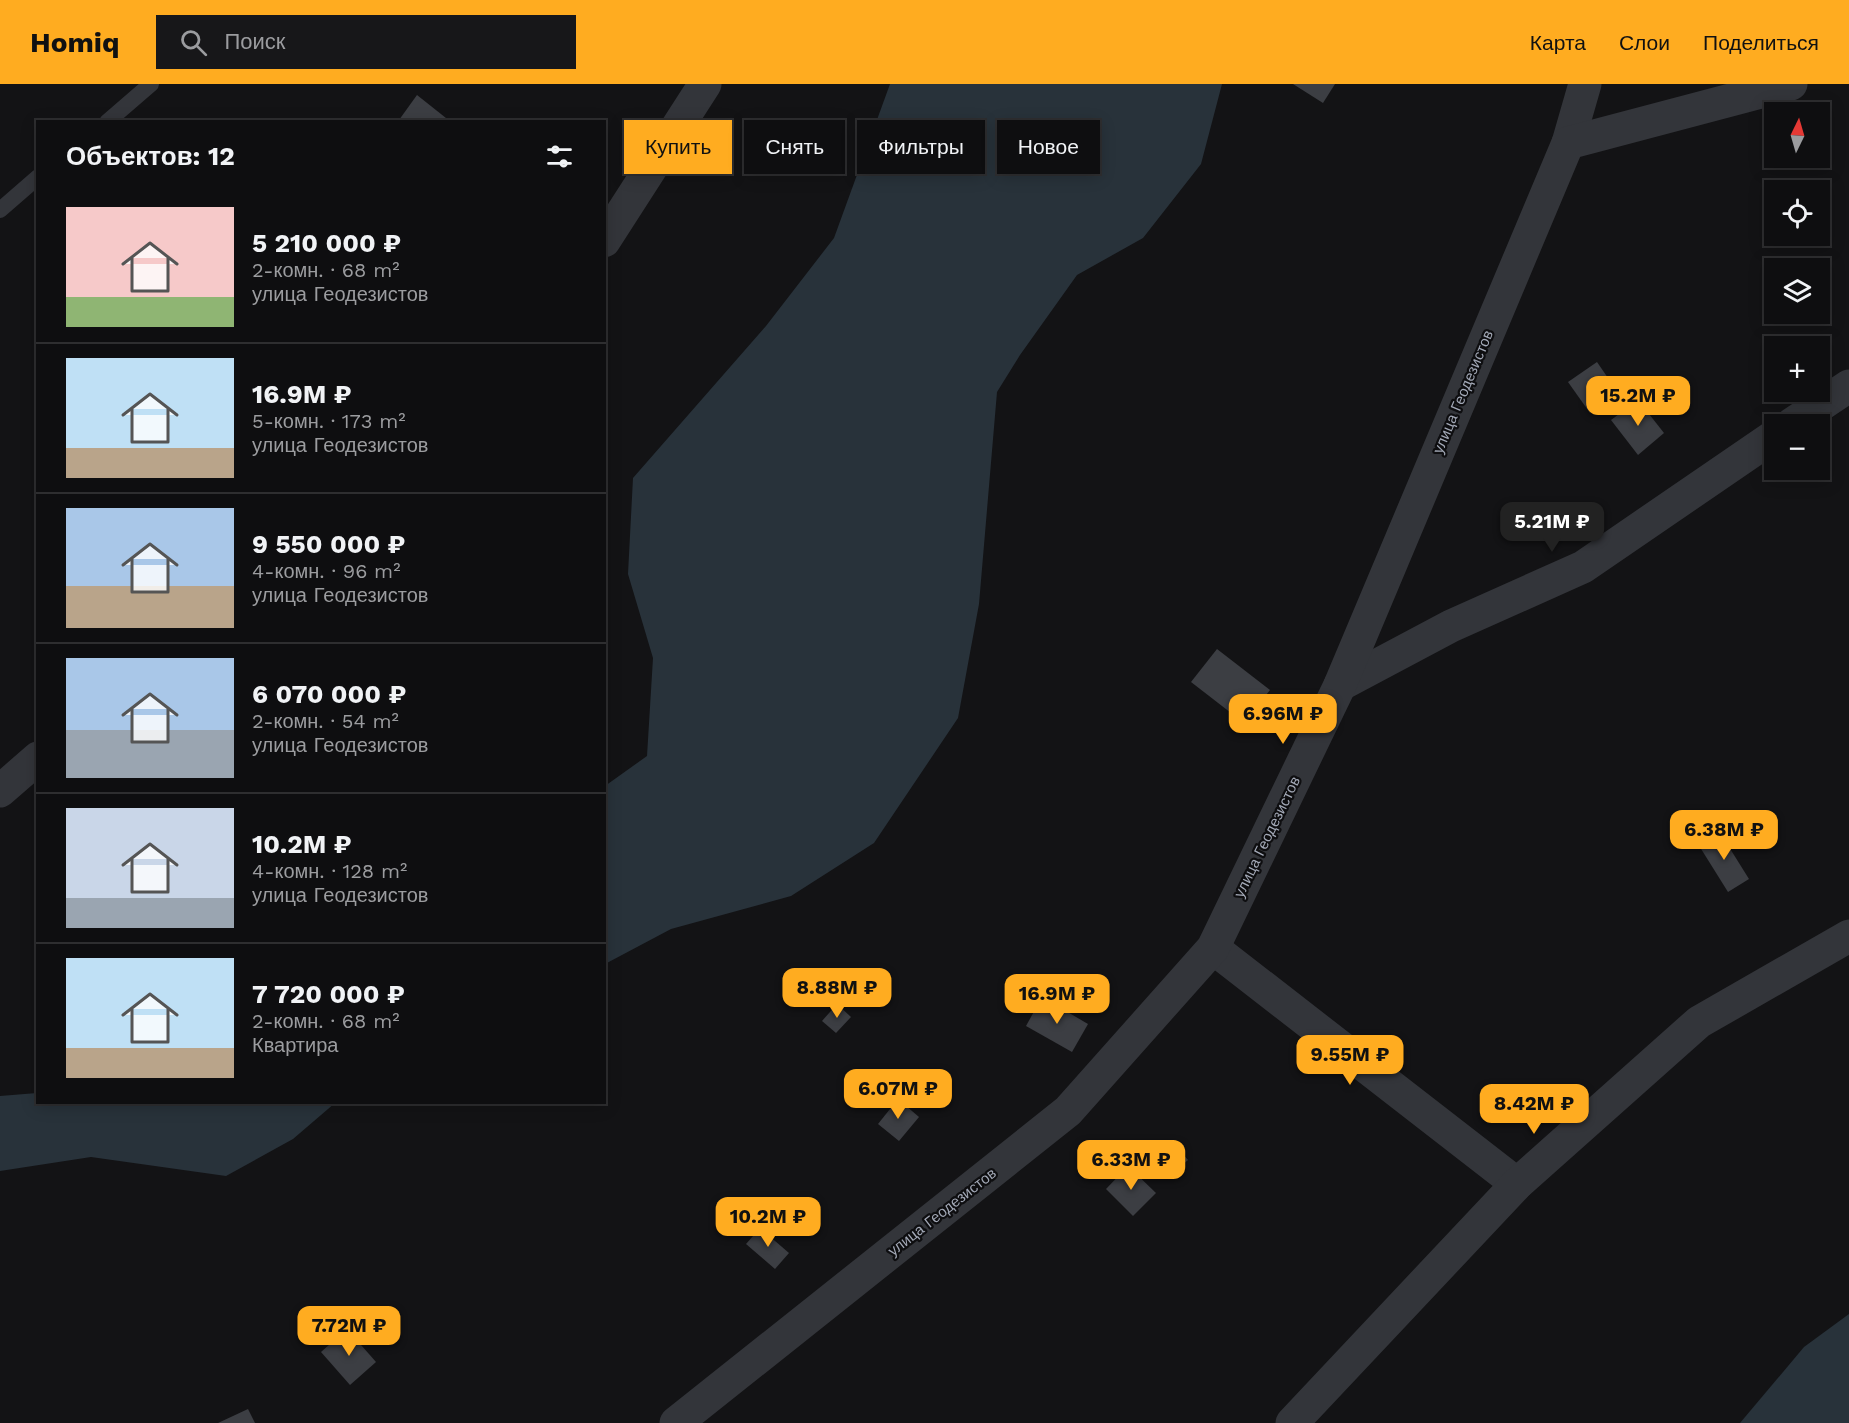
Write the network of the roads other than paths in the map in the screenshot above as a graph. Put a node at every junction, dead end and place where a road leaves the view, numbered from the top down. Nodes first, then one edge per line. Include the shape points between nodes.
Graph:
1 (150, 84) edge
2 (705, 84) edge
3 (1585, 84) edge
4 (1791, 84) edge
5 (108, 120) edge
6 (1568, 143) junction
7 (36, 179) edge
8 (0, 210) edge
9 (606, 238) edge
10 (1849, 386) edge
11 (1807, 414) edge
12 (1764, 443) edge
13 (1340, 685) junction
14 (36, 760) edge
15 (0, 791) edge
16 (1849, 936) edge
17 (1213, 948) junction
18 (1517, 1184) junction
19 (676, 1423) edge
20 (1292, 1423) edge

1 - 5 lane
2 - 9 street
3 - 6 street, улица Геодезистов
4 - 6 street
6 - 13 street, улица Геодезистов
7 - 8 lane
10 - 11 street
12 - 13 street via 1583,567 1451,626
13 - 17 street, улица Геодезистов
14 - 15 street
16 - 18 street via 1699,1022
17 - 18 street
17 - 19 street, улица Геодезистов via 1068,1111
18 - 20 street

